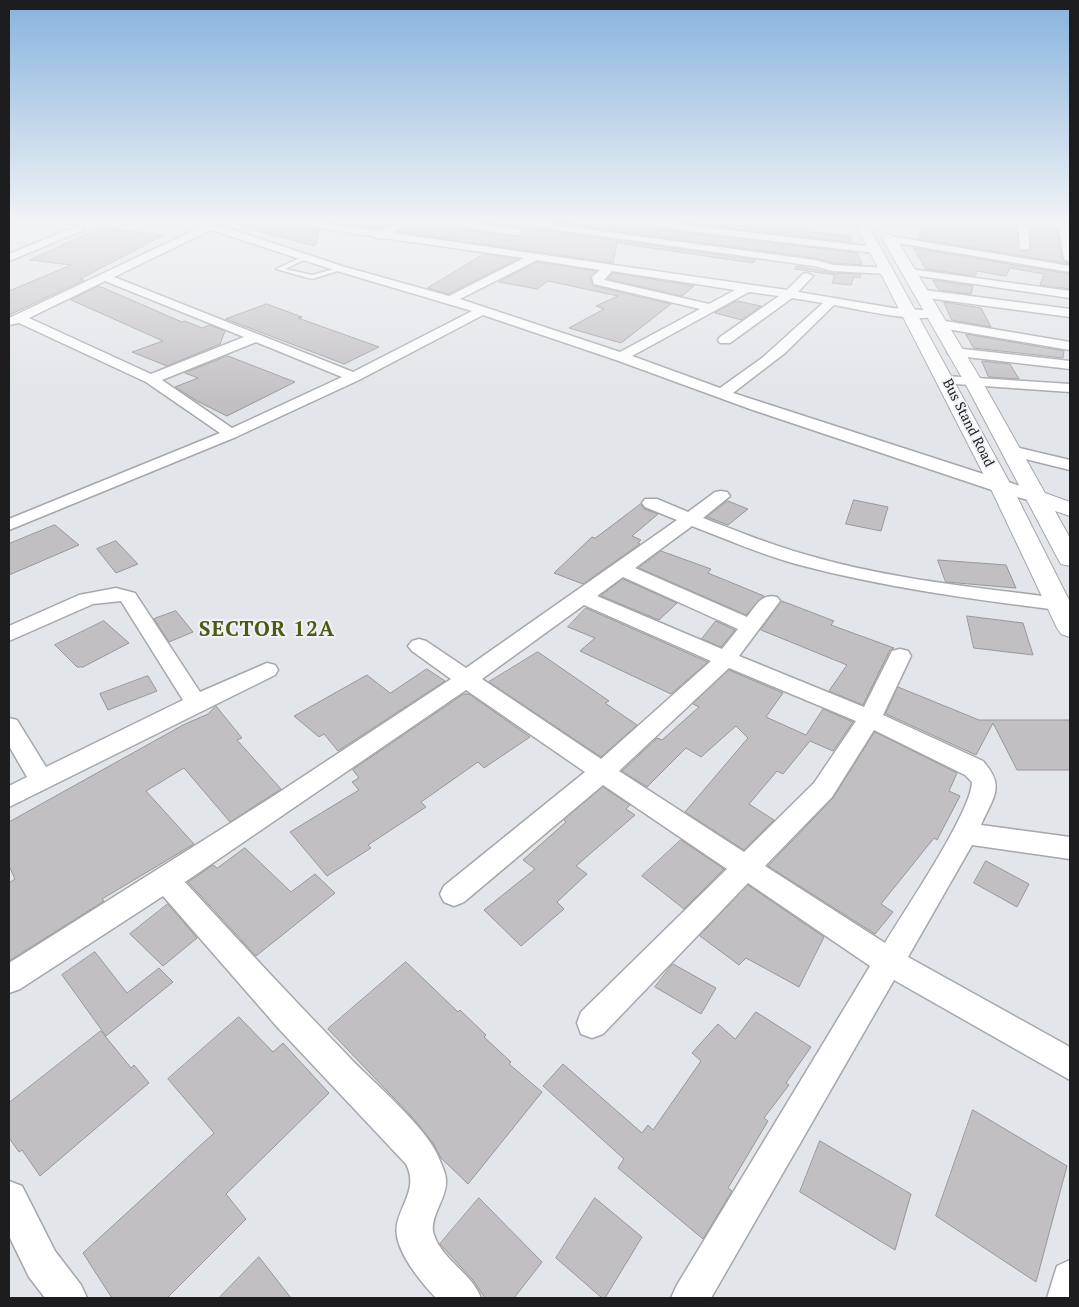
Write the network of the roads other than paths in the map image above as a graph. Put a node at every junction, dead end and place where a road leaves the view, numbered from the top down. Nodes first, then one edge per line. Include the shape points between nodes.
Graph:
1 (94, 282) edge
2 (118, 282) edge
3 (385, 282) edge
4 (486, 282) edge
5 (598, 282) edge
6 (703, 282) edge
7 (802, 282) edge
8 (893, 282) edge
9 (916, 282) edge
10 (980, 282) edge
11 (747, 288) junction
12 (790, 294) junction
13 (924, 294) junction
14 (1070, 295) edge
15 (450, 300) junction
16 (832, 301) junction
17 (712, 308) junction
18 (480, 312) junction
19 (908, 312) junction
20 (1070, 313) edge
21 (936, 319) junction
22 (14, 320) edge
23 (257, 337) junction
24 (725, 340) dead end
25 (1070, 346) edge
26 (954, 352) junction
27 (621, 357) junction
28 (1070, 365) edge
29 (354, 377) junction
30 (151, 379) junction
31 (946, 380) junction
32 (974, 383) junction
33 (1046, 388) junction
34 (1070, 388) edge
35 (723, 393) junction
36 (1070, 400) edge
37 (231, 434) junction
38 (1011, 450) junction
39 (1070, 464) edge
40 (1002, 487) junction
41 (721, 496) dead end
42 (1036, 497) junction
43 (651, 503) dead end
44 (1067, 506) edge
45 (691, 519) junction
46 (9, 525) edge
47 (1070, 558) edge
48 (620, 569) junction
49 (585, 598) junction
50 (770, 601) dead end
51 (1058, 604) junction
52 (752, 627) junction
53 (1070, 628) edge
54 (9, 634) edge
55 (419, 646) dead end
56 (900, 656) dead end
57 (726, 660) junction
58 (267, 670) dead end
59 (467, 680) junction
60 (196, 703) junction
61 (870, 718) junction
62 (9, 726) edge
63 (602, 772) junction
64 (42, 780) junction
65 (9, 797) edge
66 (964, 833) junction
67 (1070, 848) edge
68 (746, 868) junction
69 (166, 881) junction
70 (454, 894) dead end
71 (888, 961) junction
72 (9, 979) edge
73 (592, 1023) dead end
74 (1070, 1064) edge
75 (9, 1199) edge
76 (1070, 1279) edge
77 (68, 1298) edge
78 (462, 1298) edge
79 (690, 1298) edge
80 (1066, 1298) edge

1 - 22 street
2 - 23 street
3 - 15 street
4 - 15 street
5 - 17 street
6 - 11 street
7 - 12 street
8 - 19 street, Bus Stand Road
9 - 13 street, Bus Stand Road
10 - 14 street
11 - 12 street
11 - 17 street
12 - 16 street
12 - 24 street
13 - 20 street
13 - 21 street, Bus Stand Road
15 - 18 street
16 - 19 street
16 - 35 street via 772,359
17 - 27 street
18 - 27 street
18 - 29 street
19 - 21 street
19 - 31 street, Bus Stand Road
21 - 25 street
21 - 26 street, Bus Stand Road
22 - 30 street
23 - 29 street
23 - 30 street
26 - 28 street
26 - 32 street, Bus Stand Road
27 - 35 street
29 - 37 street
30 - 37 street
31 - 32 street
31 - 40 street, Bus Stand Road
32 - 33 street
32 - 38 street, Bus Stand Road
33 - 34 street
33 - 36 street
35 - 40 street
37 - 46 street
38 - 39 street
38 - 42 street, Bus Stand Road
40 - 42 street
40 - 51 street, Bus Stand Road
41 - 45 street
42 - 44 street
42 - 47 street, Bus Stand Road
43 - 45 street
45 - 48 street
45 - 51 street via 801,559 926,587
48 - 49 street
48 - 52 street
49 - 57 street
49 - 59 street
50 - 52 street
51 - 53 street, Bus Stand Road
52 - 57 street
54 - 60 street via 100,594 121,593 128,597
55 - 59 street
56 - 61 street
57 - 61 street
57 - 63 street
58 - 60 street
59 - 63 street
59 - 69 street
60 - 64 street
61 - 66 street via 974,768 984,779 984,789
61 - 68 street via 823,790
62 - 64 street
63 - 68 street
63 - 70 street
64 - 65 street
66 - 67 street
66 - 71 street
68 - 71 street
68 - 73 street
69 - 72 street
69 - 78 street via 418,1152 428,1170 428,1191 415,1226 420,1247 441,1277
71 - 74 street
71 - 79 street
75 - 77 street via 42,1264
76 - 80 street

